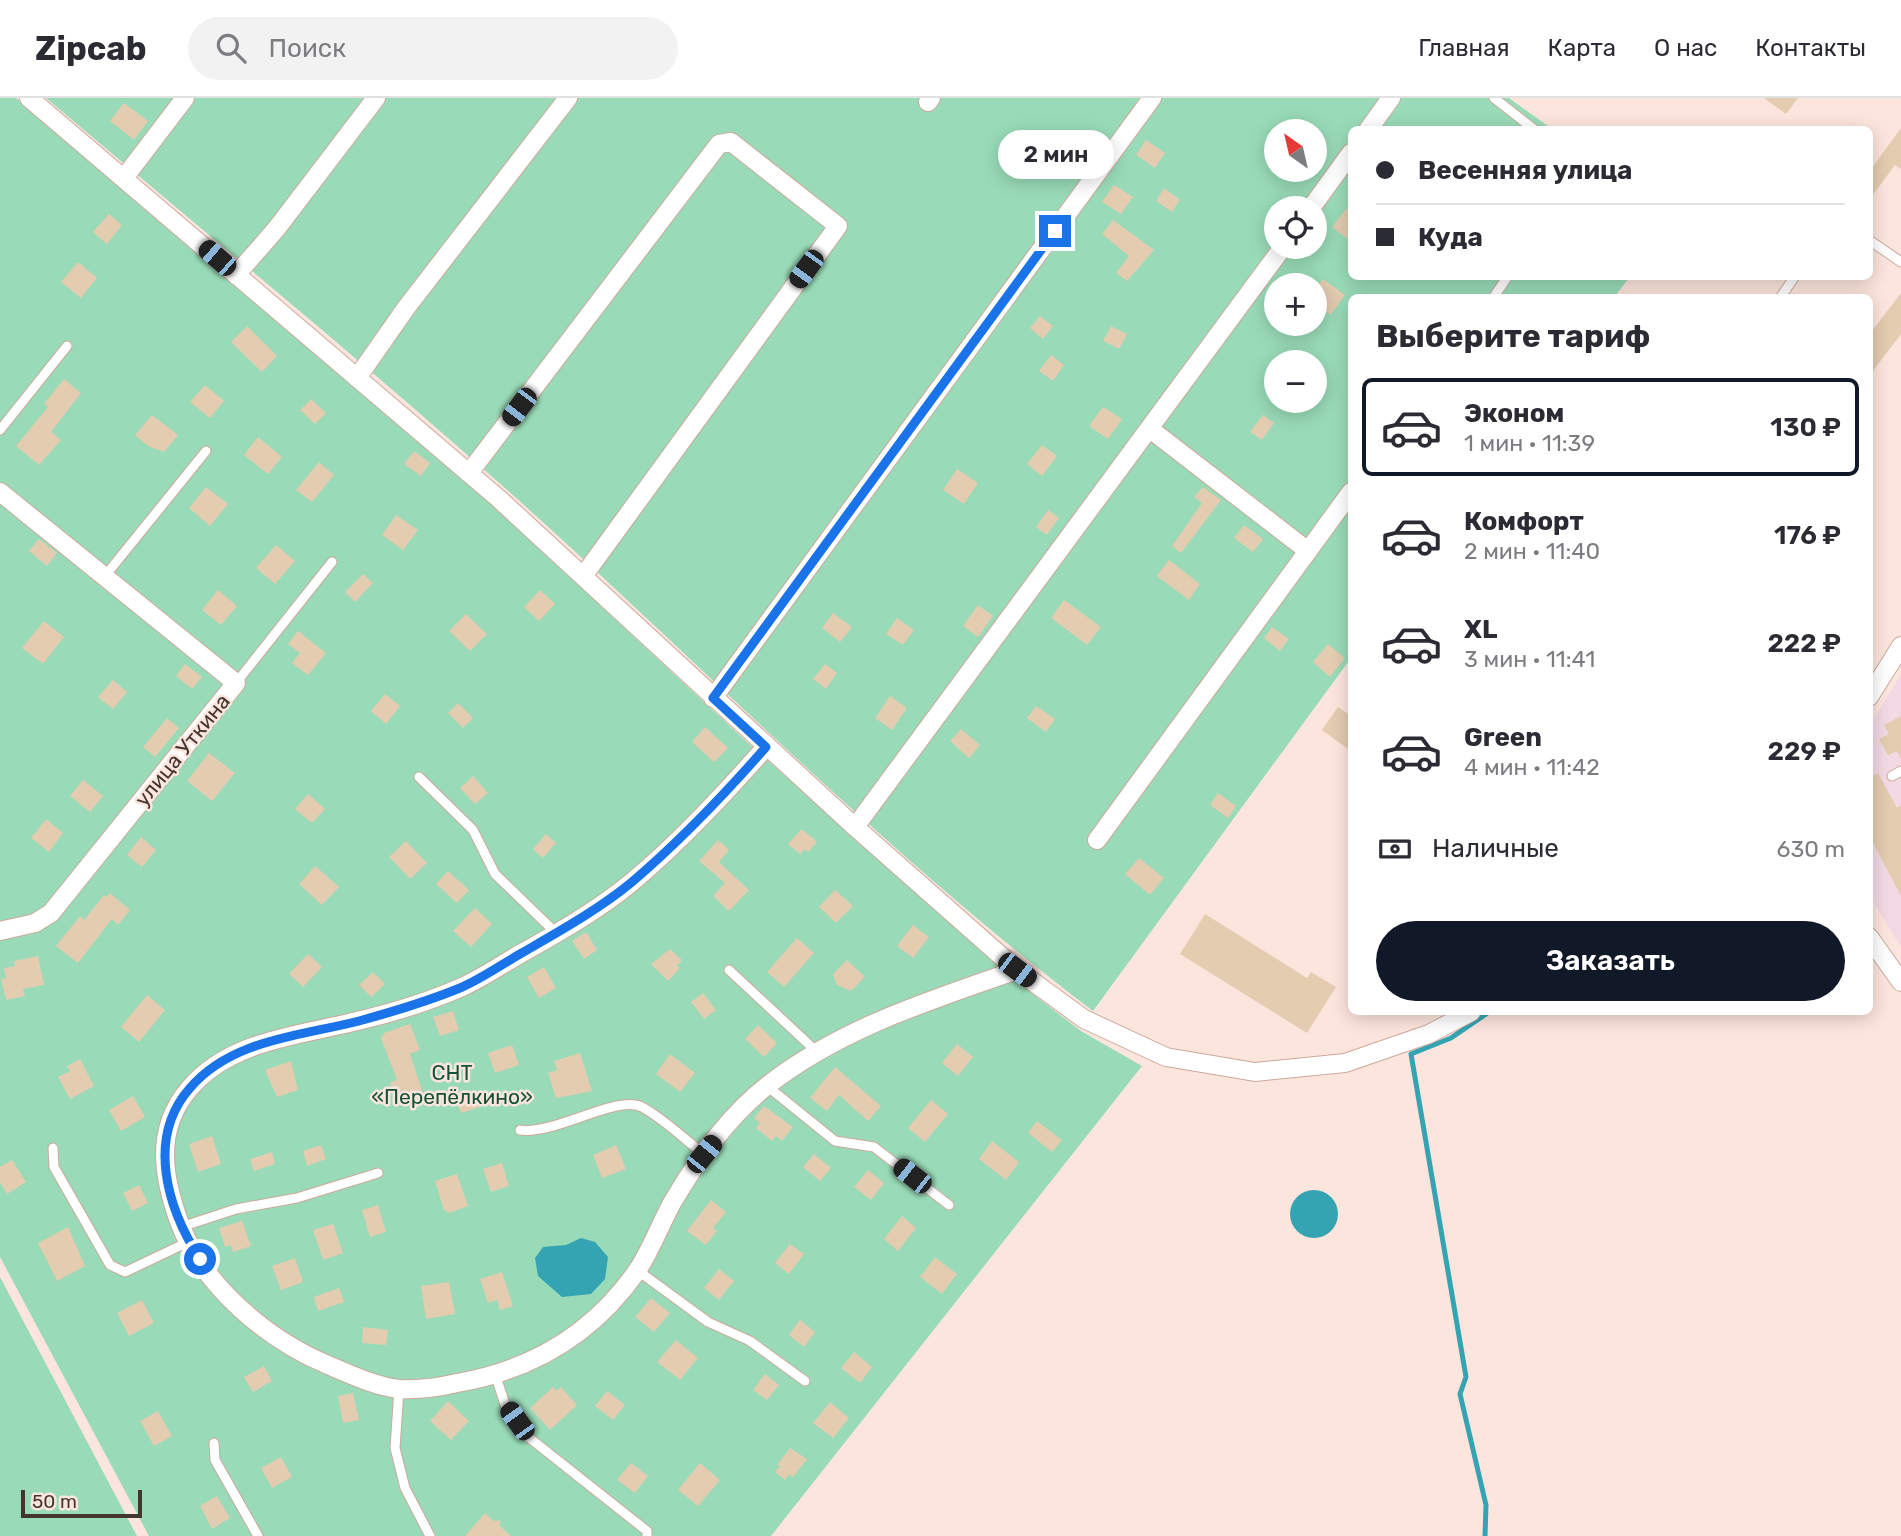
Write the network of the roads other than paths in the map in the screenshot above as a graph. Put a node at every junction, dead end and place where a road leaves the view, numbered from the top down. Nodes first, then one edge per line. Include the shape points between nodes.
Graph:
1 (29, 98) edge
2 (185, 98) edge
3 (376, 98) edge
4 (568, 98) edge
5 (1152, 98) edge
6 (1391, 98) edge
7 (1494, 98) edge
8 (1371, 126) edge
9 (1530, 126) edge
10 (1348, 157) edge
11 (124, 178) junction
12 (1320, 196) edge
13 (1873, 243) edge
14 (1274, 259) edge
15 (1901, 262) edge
16 (236, 275) junction
17 (67, 346) dead end
18 (357, 378) junction
19 (1150, 429) junction
20 (0, 430) edge
21 (206, 451) dead end
22 (469, 472) junction
23 (0, 492) edge
24 (1348, 496) edge
25 (1308, 551) junction
26 (332, 562) dead end
27 (584, 575) junction
28 (105, 576) junction
29 (1901, 646) edge
30 (236, 683) junction
31 (1873, 691) edge
32 (713, 698) junction
33 (766, 747) junction
34 (1901, 771) edge
35 (1892, 776) dead end
36 (419, 777) dead end
37 (855, 827) junction
38 (1097, 840) dead end
39 (0, 932) edge
40 (556, 933) junction
41 (1873, 943) edge
42 (729, 970) dead end
43 (1017, 970) junction
44 (1901, 982) edge
45 (1465, 1015) edge
46 (817, 1052) junction
47 (766, 1086) junction
48 (520, 1129) dead end
49 (53, 1148) dead end
50 (704, 1154) junction
51 (377, 1173) dead end
52 (950, 1205) dead end
53 (185, 1235) junction
54 (637, 1270) junction
55 (496, 1377) junction
56 (805, 1381) dead end
57 (399, 1389) junction
58 (214, 1443) dead end
59 (258, 1536) edge
60 (430, 1536) edge
61 (647, 1536) edge

1 - 11 street
2 - 11 street
3 - 16 street
4 - 18 street via 406,307
5 - 32 street
6 - 8 street
7 - 9 lane
10 - 12 street
11 - 16 street
13 - 15 lane
14 - 19 street
16 - 18 street
17 - 20 lane
18 - 22 street
19 - 25 street
19 - 37 street
21 - 28 lane
22 - 27 street
22 - 27 street via 719,144 731,142 838,226
23 - 28 street, улица Уткина
24 - 25 street
25 - 38 street
26 - 30 lane
27 - 32 street
28 - 30 street, улица Уткина
29 - 31 street
30 - 39 street, улица Уткина via 51,913 35,923
32 - 33 street
33 - 37 street
33 - 40 street via 704,816 630,884
34 - 35 lane
36 - 40 lane via 473,830 495,874
37 - 43 street
40 - 53 street via 461,987 361,1020 262,1043 219,1064 174,1109 165,1136 163,1163
41 - 44 street
42 - 46 lane
43 - 45 street via 1084,1019 1166,1057 1255,1072 1345,1063 1429,1034
43 - 46 street via 884,1017
46 - 47 street
47 - 50 street
47 - 52 lane via 835,1142 874,1147
48 - 50 lane via 536,1132 624,1104 641,1106
49 - 53 lane via 54,1167 110,1265 125,1272
50 - 54 street
51 - 53 lane via 297,1198 236,1209
53 - 57 street via 211,1277 294,1351
54 - 55 street via 593,1323 547,1355
54 - 56 lane via 708,1322 750,1341
55 - 57 street
55 - 61 lane via 506,1407 527,1436 647,1531
57 - 60 lane via 395,1448 405,1488
58 - 59 lane via 215,1460

